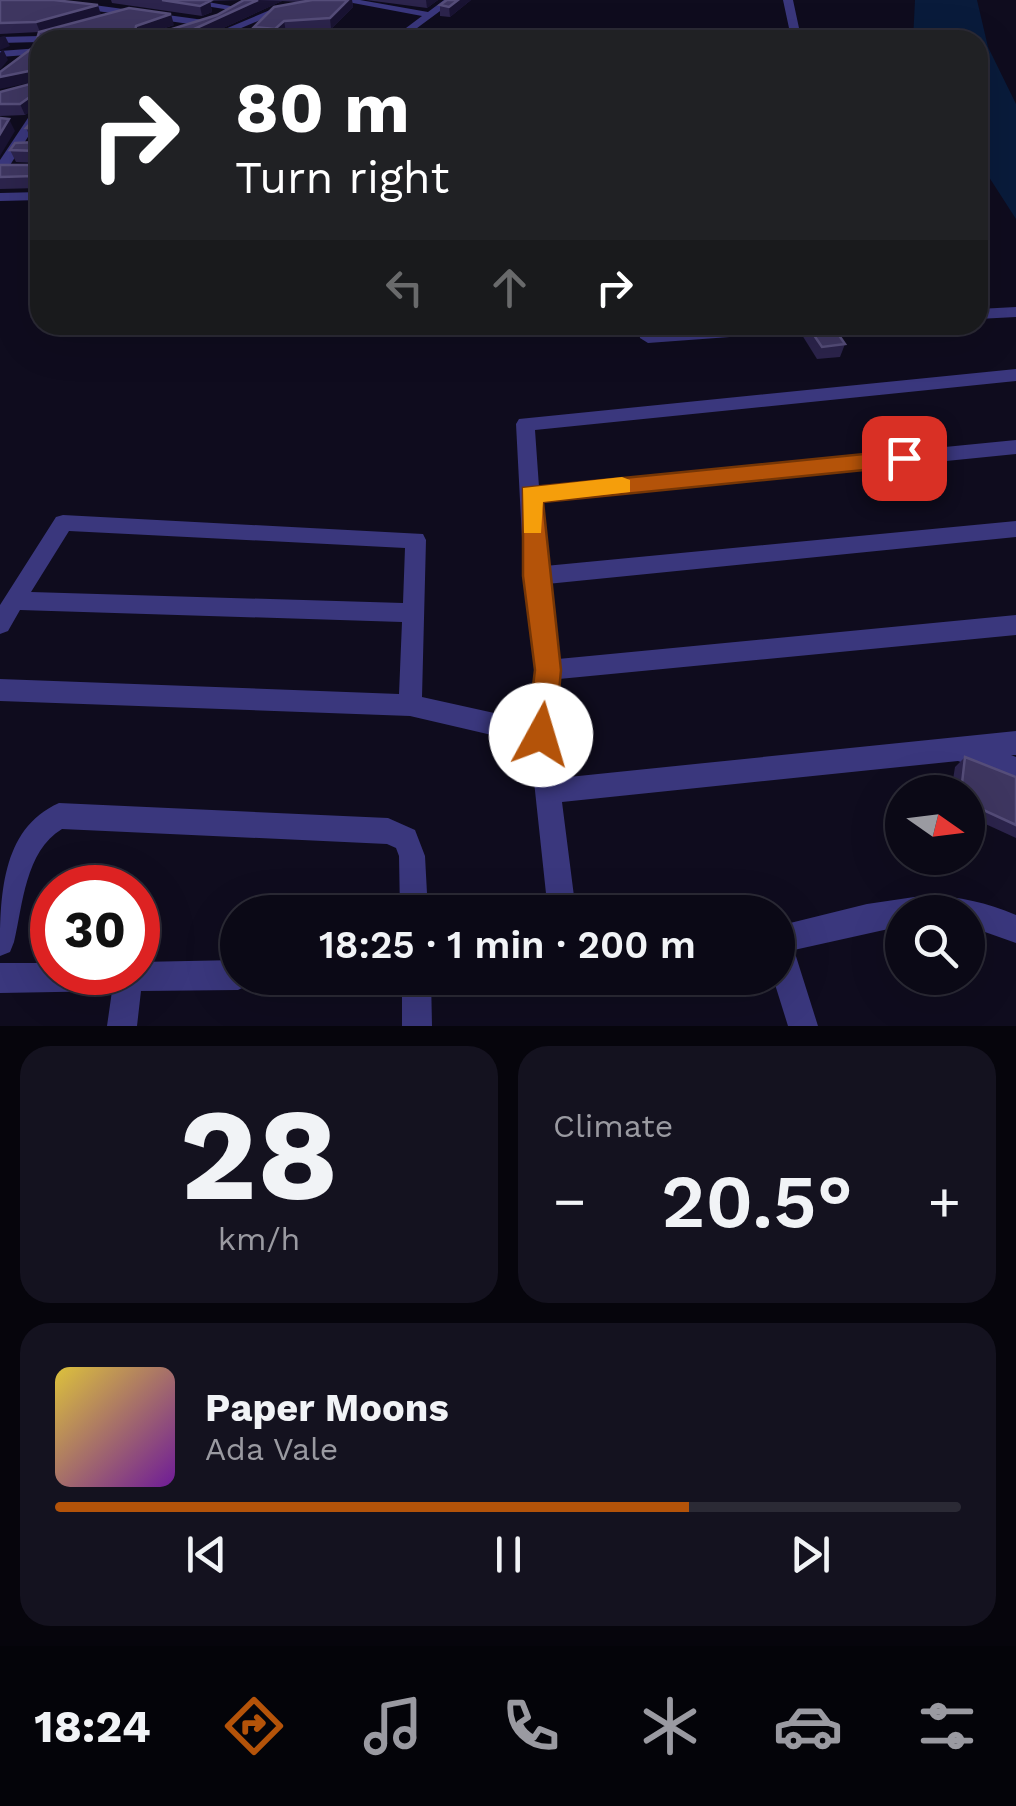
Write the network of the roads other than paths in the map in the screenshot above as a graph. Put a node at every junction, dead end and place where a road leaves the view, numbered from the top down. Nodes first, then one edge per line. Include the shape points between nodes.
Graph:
1 (172, 0) edge
2 (255, 0) edge
3 (342, 0) edge
4 (432, 0) edge
5 (788, 0) edge
6 (448, 1) edge
7 (363, 4) junction
8 (138, 6) edge
9 (299, 7) edge
10 (237, 8) junction
11 (351, 14) edge
12 (430, 14) junction
13 (164, 16) junction
14 (258, 21) junction
15 (98, 23) edge
16 (204, 23) junction
17 (298, 24) edge
18 (339, 25) edge
19 (132, 26) edge
20 (80, 28) edge
21 (47, 30) edge
22 (73, 30) edge
23 (182, 30) edge
24 (232, 30) edge
25 (252, 30) edge
26 (294, 30) edge
27 (334, 30) edge
28 (409, 30) edge
29 (790, 30) edge
30 (0, 40) edge
31 (30, 40) edge
32 (30, 52) edge
33 (0, 54) edge
34 (30, 55) edge
35 (19, 64) edge
36 (28, 123) edge
37 (30, 146) edge
38 (12, 147) junction
39 (4, 170) edge
40 (30, 196) edge
41 (0, 197) edge
42 (1016, 312) edge
43 (988, 313) edge
44 (648, 335) edge
45 (672, 335) edge
46 (1016, 375) edge
47 (1016, 446) edge
48 (531, 494) junction
49 (1016, 528) edge
50 (535, 576) junction
51 (16, 601) junction
52 (415, 613) junction
53 (0, 624) edge
54 (1016, 625) edge
55 (548, 670) junction
56 (0, 690) edge
57 (410, 704) junction
58 (541, 735) junction
59 (1016, 742) edge
60 (964, 751) junction
61 (1016, 769) edge
62 (550, 792) junction
63 (413, 895) edge
64 (560, 895) edge
65 (1016, 929) edge
66 (795, 939) edge
67 (0, 942) edge
68 (160, 974) edge
69 (220, 975) edge
70 (30, 977) edge
71 (0, 978) edge
72 (126, 995) edge
73 (417, 995) edge
74 (794, 995) edge
75 (122, 1026) edge
76 (418, 1026) edge
77 (803, 1026) edge

1 - 10 street
2 - 10 street
3 - 7 street
4 - 6 street
5 - 29 street
6 - 12 street
7 - 11 street
7 - 12 street
8 - 13 street
8 - 15 street
8 - 21 street via 66,5
9 - 14 street
10 - 16 street
12 - 28 street
13 - 16 street
13 - 19 street
14 - 24 street
14 - 25 street
16 - 23 street
17 - 26 street
18 - 27 street
20 - 22 street
30 - 31 street
32 - 33 street
34 - 35 street
36 - 38 street
37 - 38 street
38 - 39 street
40 - 41 street
42 - 43 street
44 - 45 street
46 - 48 street via 526,424
47 - 48 street
48 - 50 street
49 - 50 street
50 - 55 street
51 - 52 street
51 - 52 street via 63,524 416,540
51 - 53 street
52 - 57 street
54 - 55 street
55 - 58 street
56 - 57 street
57 - 58 street
58 - 62 street
59 - 60 street
60 - 61 street
60 - 62 street
62 - 64 street
63 - 67 street via 406,839 388,831 59,816 29,842
65 - 66 street via 964,908 892,913
68 - 69 street
70 - 71 street
72 - 75 street
73 - 76 street
74 - 77 street

